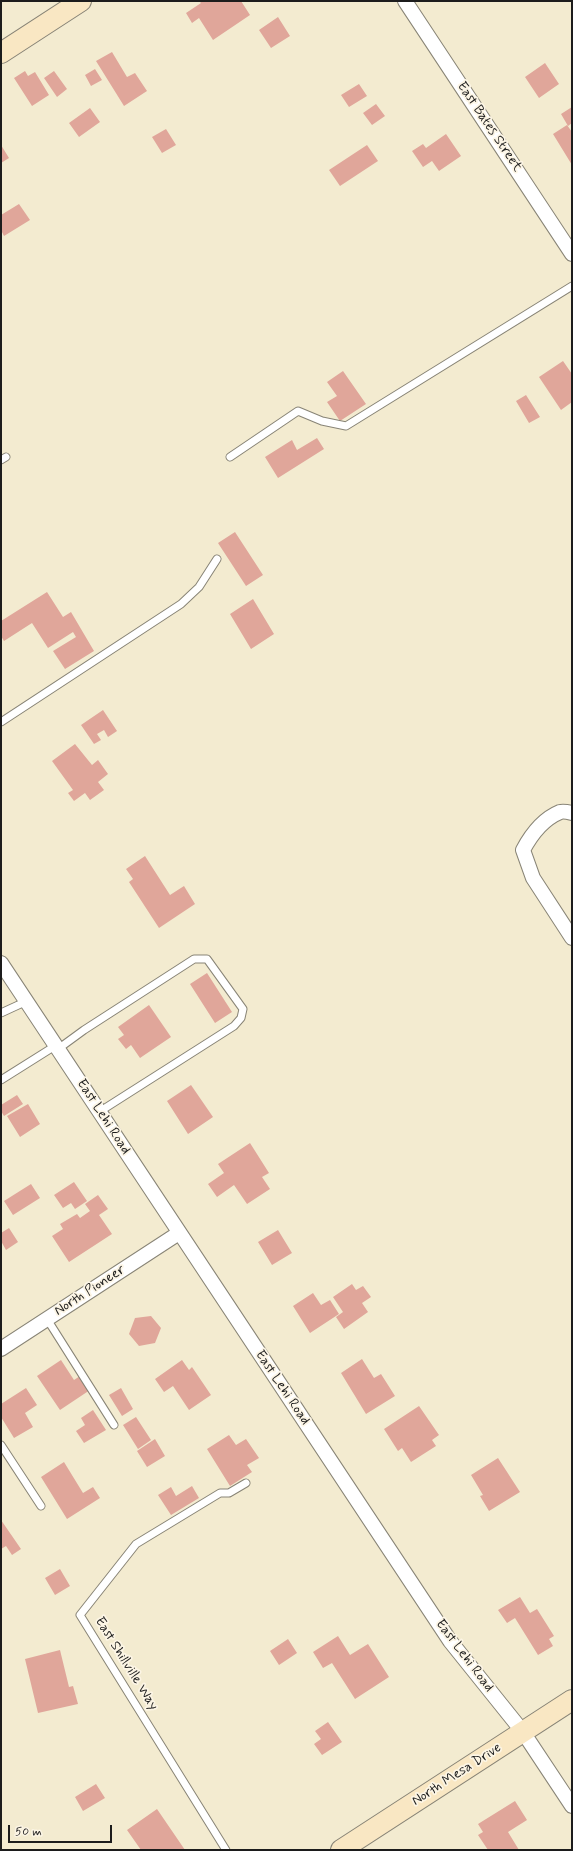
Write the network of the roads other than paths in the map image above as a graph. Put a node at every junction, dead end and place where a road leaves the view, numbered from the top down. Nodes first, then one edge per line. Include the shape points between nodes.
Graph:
1 (81, 1) edge
2 (405, 1) edge
3 (1, 53) edge
4 (572, 254) edge
5 (572, 286) edge
6 (230, 457) dead end
7 (217, 559) dead end
8 (1, 722) edge
9 (572, 812) edge
10 (572, 938) edge
11 (1, 963) edge
12 (27, 1001) junction
13 (1, 1013) edge
14 (57, 1047) junction
15 (1, 1080) edge
16 (99, 1112) junction
17 (179, 1233) junction
18 (47, 1319) junction
19 (1, 1349) edge
20 (114, 1425) dead end
21 (1, 1445) edge
22 (246, 1482) dead end
23 (40, 1506) dead end
24 (572, 1700) edge
25 (522, 1732) junction
26 (572, 1806) edge
27 (226, 1850) edge
28 (341, 1850) edge

1 - 3 street
2 - 4 street, East Bates Street
5 - 6 lane via 346,426 298,411
7 - 8 lane via 199,587 181,604
9 - 10 street via 561,812 546,821 531,835 523,850 534,878
11 - 12 street, East Lehi Road
12 - 13 lane
12 - 14 street, East Lehi Road
14 - 15 lane
14 - 16 street, East Lehi Road
14 - 16 lane via 194,959 207,959 243,1009 241,1018 234,1026
16 - 17 street, East Lehi Road
17 - 18 street, North Pioneer
17 - 25 street, East Lehi Road via 450,1641
18 - 19 street, North Pioneer
18 - 20 lane
21 - 23 lane
22 - 27 lane, East Shillville Way via 229,1493 220,1493 136,1544 80,1615
24 - 25 street, North Mesa Drive
25 - 26 street, East Lehi Road
25 - 28 street, North Mesa Drive

